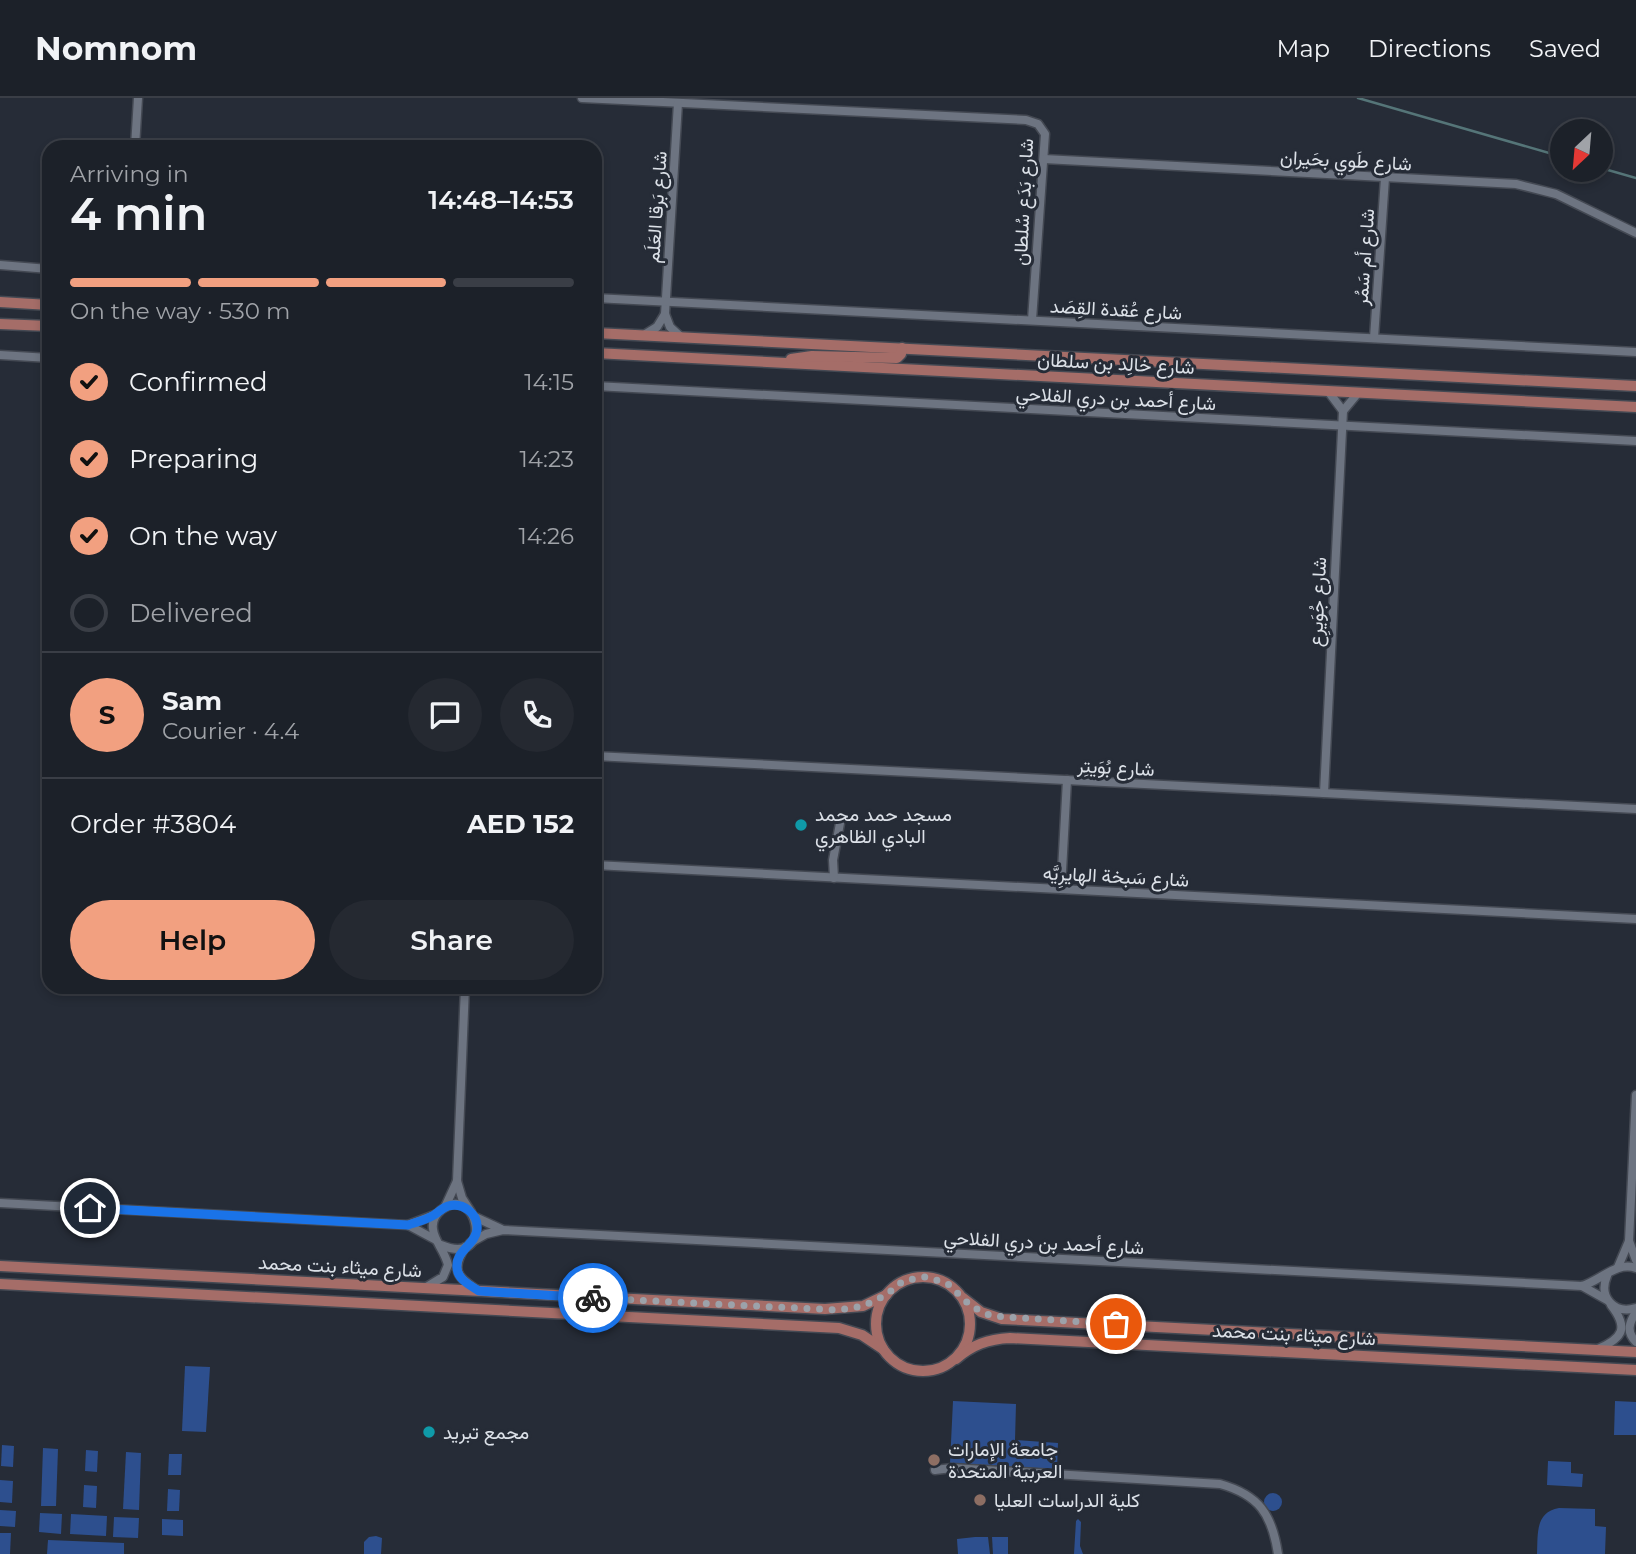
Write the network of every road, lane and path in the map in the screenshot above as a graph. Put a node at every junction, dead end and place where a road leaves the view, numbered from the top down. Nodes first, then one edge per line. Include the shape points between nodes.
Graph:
1 (138, 98) edge
2 (582, 98) edge
3 (678, 103) junction
4 (135, 140) edge
5 (1044, 159) junction
6 (1385, 178) junction
7 (1636, 233) edge
8 (0, 265) edge
9 (42, 268) edge
10 (602, 298) edge
11 (665, 301) junction
12 (0, 302) edge
13 (42, 305) edge
14 (664, 314) junction
15 (1032, 320) junction
16 (0, 324) edge
17 (42, 326) edge
18 (602, 333) edge
19 (644, 335) junction
20 (681, 337) junction
21 (1374, 338) junction
22 (902, 348) junction
23 (1636, 352) edge
24 (602, 353) edge
25 (0, 355) edge
26 (42, 358) edge
27 (784, 363) junction
28 (602, 386) edge
29 (1636, 386) edge
30 (1328, 391) junction
31 (1358, 393) junction
32 (1636, 407) edge
33 (1343, 411) junction
34 (1342, 425) junction
35 (1636, 441) edge
36 (602, 756) edge
37 (1067, 780) junction
38 (1324, 793) junction
39 (1636, 809) edge
40 (841, 818) dead end
41 (602, 865) edge
42 (834, 878) junction
43 (1061, 889) junction
44 (1636, 919) edge
45 (465, 994) edge
46 (1636, 1095) edge
47 (457, 1181) junction
48 (0, 1203) edge
49 (441, 1211) junction
50 (473, 1214) junction
51 (408, 1225) junction
52 (503, 1230) junction
53 (1629, 1241) junction
54 (439, 1242) junction
55 (468, 1245) junction
56 (1636, 1260) edge
57 (0, 1266) edge
58 (1618, 1267) junction
59 (1636, 1268) edge
60 (1609, 1274) junction
61 (0, 1284) edge
62 (39, 1286) junction
63 (1582, 1286) junction
64 (425, 1288) junction
65 (0, 1290) edge
66 (479, 1291) junction
67 (886, 1295) junction
68 (963, 1298) junction
69 (1610, 1303) junction
70 (1636, 1310) edge
71 (1636, 1342) edge
72 (883, 1349) junction
73 (1596, 1350) junction
74 (1636, 1352) edge
75 (956, 1359) junction
76 (1636, 1370) edge
77 (934, 1470) dead end
78 (1278, 1554) edge

1 - 4 street
2 - 3 street, شارع بَدَع سُلطان
3 - 5 street, شارع بَدَع سُلطان via 1026,120 1038,124 1045,134
3 - 11 street, شارع بَرقا العَلَم
5 - 6 street, شارع طَوي بحَيران
5 - 15 street, شارع بَدَع سُلطان
6 - 7 street, شارع طَوي بحَيران via 1532,187
6 - 21 street, شارع أم سَمُر
8 - 9 street
10 - 11 street, شارع عُقدة القِصَد
11 - 14 street, شارع بَرقا العَلَم
11 - 15 street, شارع عُقدة القِصَد
12 - 13 main road
14 - 19 street via 657,327
14 - 20 street
15 - 21 street, شارع عُقدة القِصَد
16 - 17 main road
18 - 19 main road, شارع خالِد بن سلطان
19 - 20 main road, شارع خالِد بن سلطان
20 - 22 main road, شارع خالِد بن سلطان
21 - 23 street, شارع عُقدة القِصَد
22 - 27 main road via 897,358 812,356
22 - 29 main road, شارع خالِد بن سلطان
24 - 27 main road, شارع خالِد بن سلطان
25 - 26 street
27 - 30 main road, شارع خالِد بن سلطان
28 - 34 street, شارع أحمد بن دري الفلاحي
30 - 31 main road, شارع خالِد بن سلطان
30 - 33 street
31 - 32 main road, شارع خالِد بن سلطان
31 - 33 street
33 - 34 street, شارع جُوَيرِع
34 - 35 street, شارع أحمد بن دري الفلاحي
34 - 38 street, شارع جُوَيرِع
36 - 37 street, شارع بُوَيتِر
37 - 38 street, شارع بُوَيتِر
37 - 43 street
38 - 39 street, شارع بُوَيتِر
40 - 42 street
41 - 42 street, شارع سَبخة الهايرِيَّه
42 - 43 street, شارع سَبخة الهايرِيَّه
43 - 44 street, شارع سَبخة الهايرِيَّه
45 - 47 street
46 - 53 street
47 - 49 street
47 - 50 street
48 - 51 street
49 - 50 street via 458,1205
49 - 51 street
49 - 54 street via 433,1227
50 - 52 street, شارع أحمد بن دري الفلاحي
50 - 55 street via 477,1231
51 - 54 street
52 - 55 street, شارع أحمد بن دري الفلاحي
52 - 63 street, شارع أحمد بن دري الفلاحي
53 - 56 street
53 - 58 street
54 - 55 street via 450,1249
54 - 64 street via 448,1265 443,1277
55 - 66 street via 457,1260 457,1272
57 - 64 main road, شارع ميثاء بنت محمد
58 - 59 street
58 - 60 street, شارع أحمد بن دري الفلاحي
60 - 63 street, شارع أحمد بن دري الفلاحي
60 - 69 street via 1604,1289
61 - 62 main road, شارع ميثاء بنت محمد
62 - 65 main road
62 - 72 main road, شارع ميثاء بنت محمد via 839,1328 863,1335
63 - 69 street, شارع أحمد بن دري الفلاحي
64 - 66 main road, شارع ميثاء بنت محمد
66 - 67 main road, شارع ميثاء بنت محمد via 838,1310 863,1306
67 - 68 main road via 903,1281 925,1277 947,1283
67 - 72 main road via 876,1317 876,1334
68 - 73 main road, شارع ميثاء بنت محمد via 981,1312 1002,1319
68 - 75 main road via 970,1330
69 - 70 street
69 - 73 street via 1621,1318 1621,1332
70 - 71 street via 1629,1326
72 - 75 main road via 899,1365 914,1371 936,1370
73 - 74 main road, شارع ميثاء بنت محمد
75 - 76 main road, شارع ميثاء بنت محمد via 986,1341 1010,1338
77 - 78 street via 1220,1484 1244,1493 1262,1508 1269,1517

